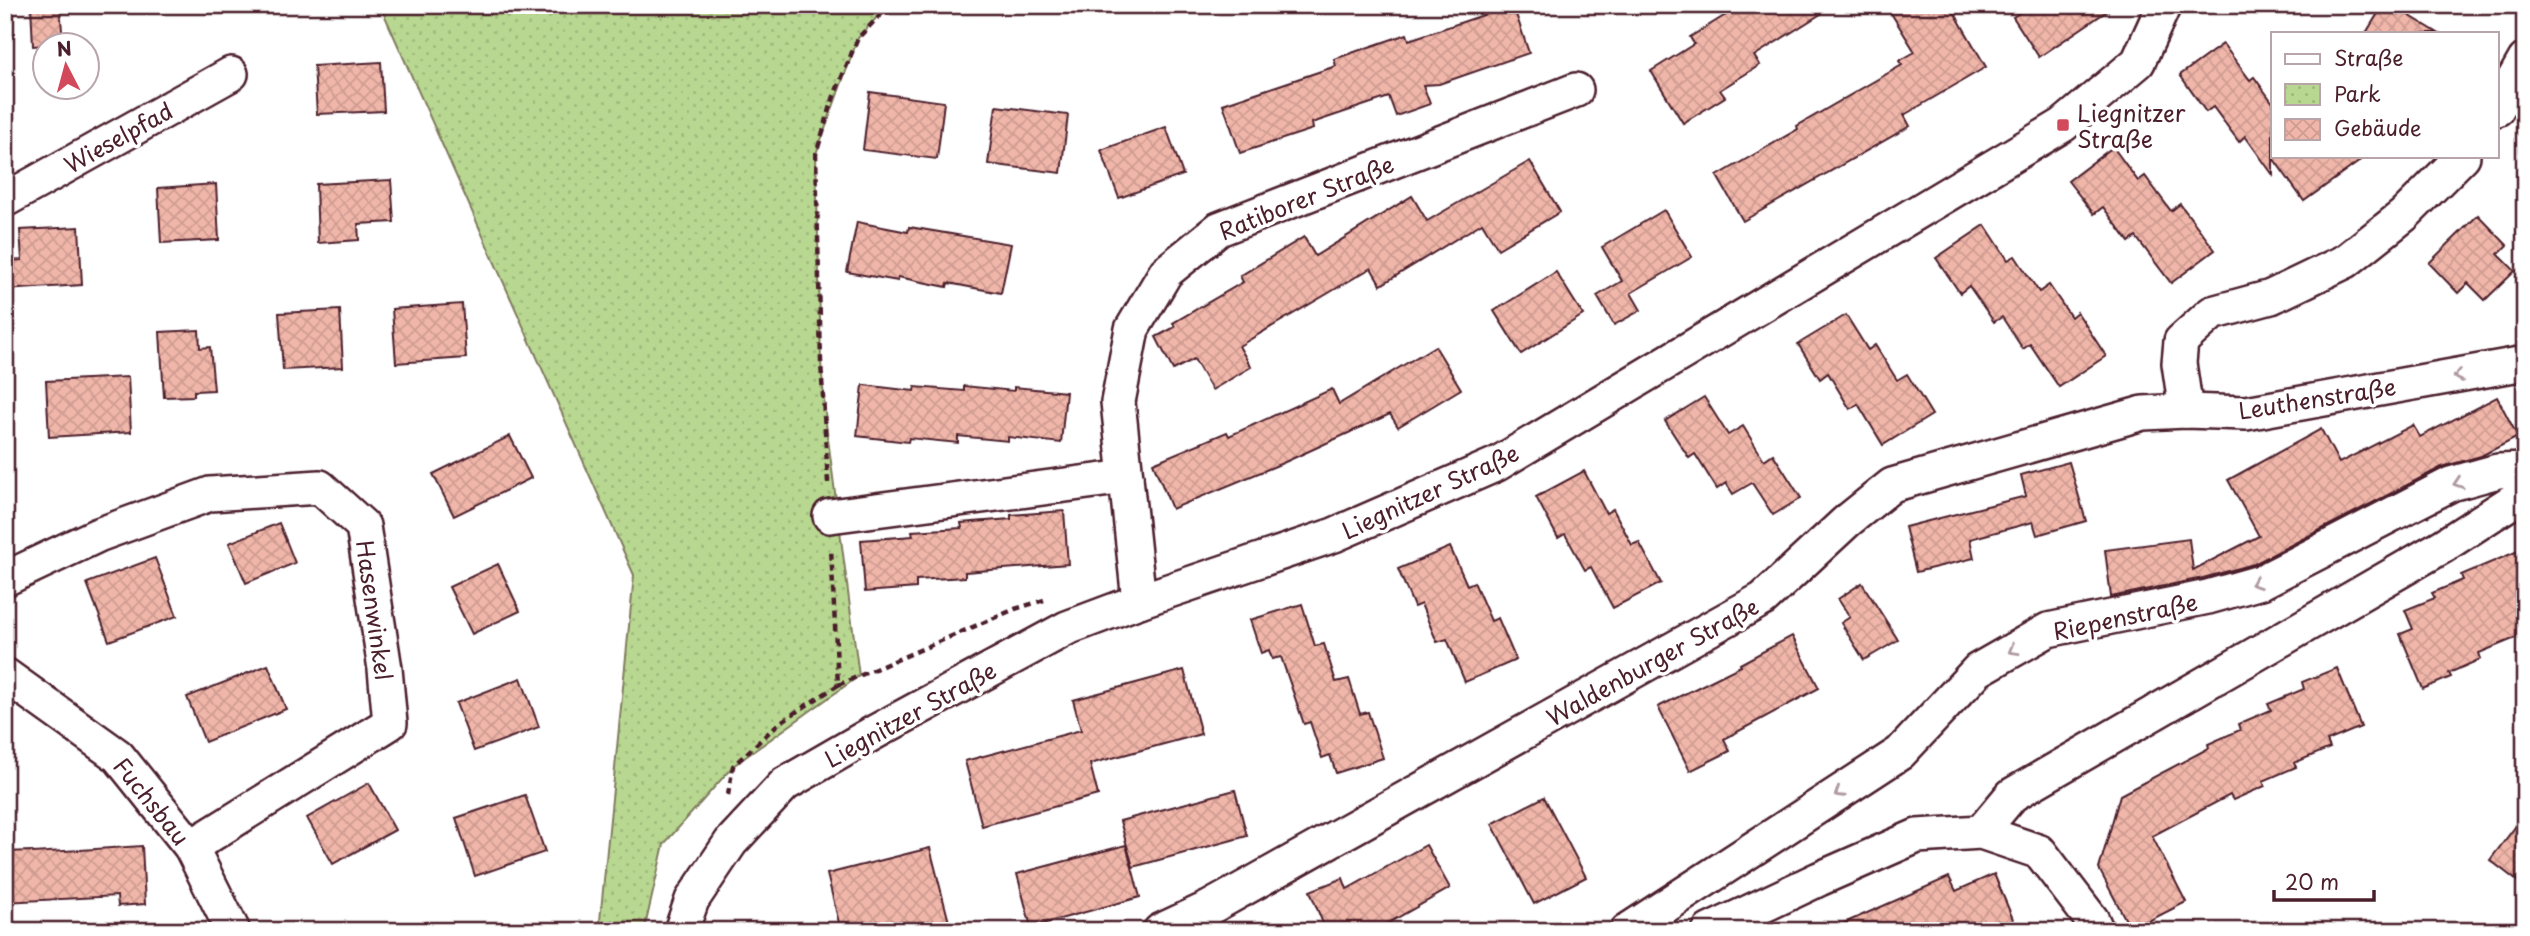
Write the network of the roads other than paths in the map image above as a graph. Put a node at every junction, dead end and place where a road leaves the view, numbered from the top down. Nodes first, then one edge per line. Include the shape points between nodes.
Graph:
1 (2165, 5) edge
2 (2525, 60) edge
3 (231, 74) dead end
4 (1576, 90) dead end
5 (2498, 107) edge
6 (2461, 158) edge
7 (5, 200) edge
8 (2525, 363) edge
9 (2186, 411) junction
10 (2525, 470) edge
11 (1126, 477) junction
12 (2525, 493) edge
13 (830, 516) road end
14 (5, 579) edge
15 (1139, 601) junction
16 (5, 675) edge
17 (1981, 832) junction
18 (191, 848) junction
19 (233, 931) edge
20 (681, 931) edge
21 (1160, 931) edge
22 (1627, 931) edge
23 (1709, 931) edge
24 (2097, 931) edge

1 - 15 street, Liegnitzer Straße via 2138,62 2063,125 1497,464 1334,535
2 - 5 street
3 - 7 street, Wieselpfad
4 - 11 street, Ratiborer Straße via 1219,229 1166,272 1132,329 1118,402
6 - 9 street via 2404,215 2346,261 2271,297 2212,313 2181,341 2179,363
8 -> 9 street, Leuthenstraße via 2246,413
9 - 21 street, Waldenburger Straße via 2143,413 1892,485 1763,599
10 -> 22 street, Riepenstraße via 2498,471 2451,484 2261,582 2048,631 1978,670 1900,753
11 - 13 street
11 - 15 street, Ratiborer Straße
12 - 17 street via 2443,546 2011,795
14 - 18 street, Hasenwinkel via 98,534 210,494 320,487 363,526 390,723
15 - 20 street, Liegnitzer Straße via 1068,628 785,784 731,842 692,900
16 - 18 street, Fuchsbau via 118,756
17 - 23 street via 1917,836
17 - 24 street via 2040,852
18 - 19 street, Fuchsbau

